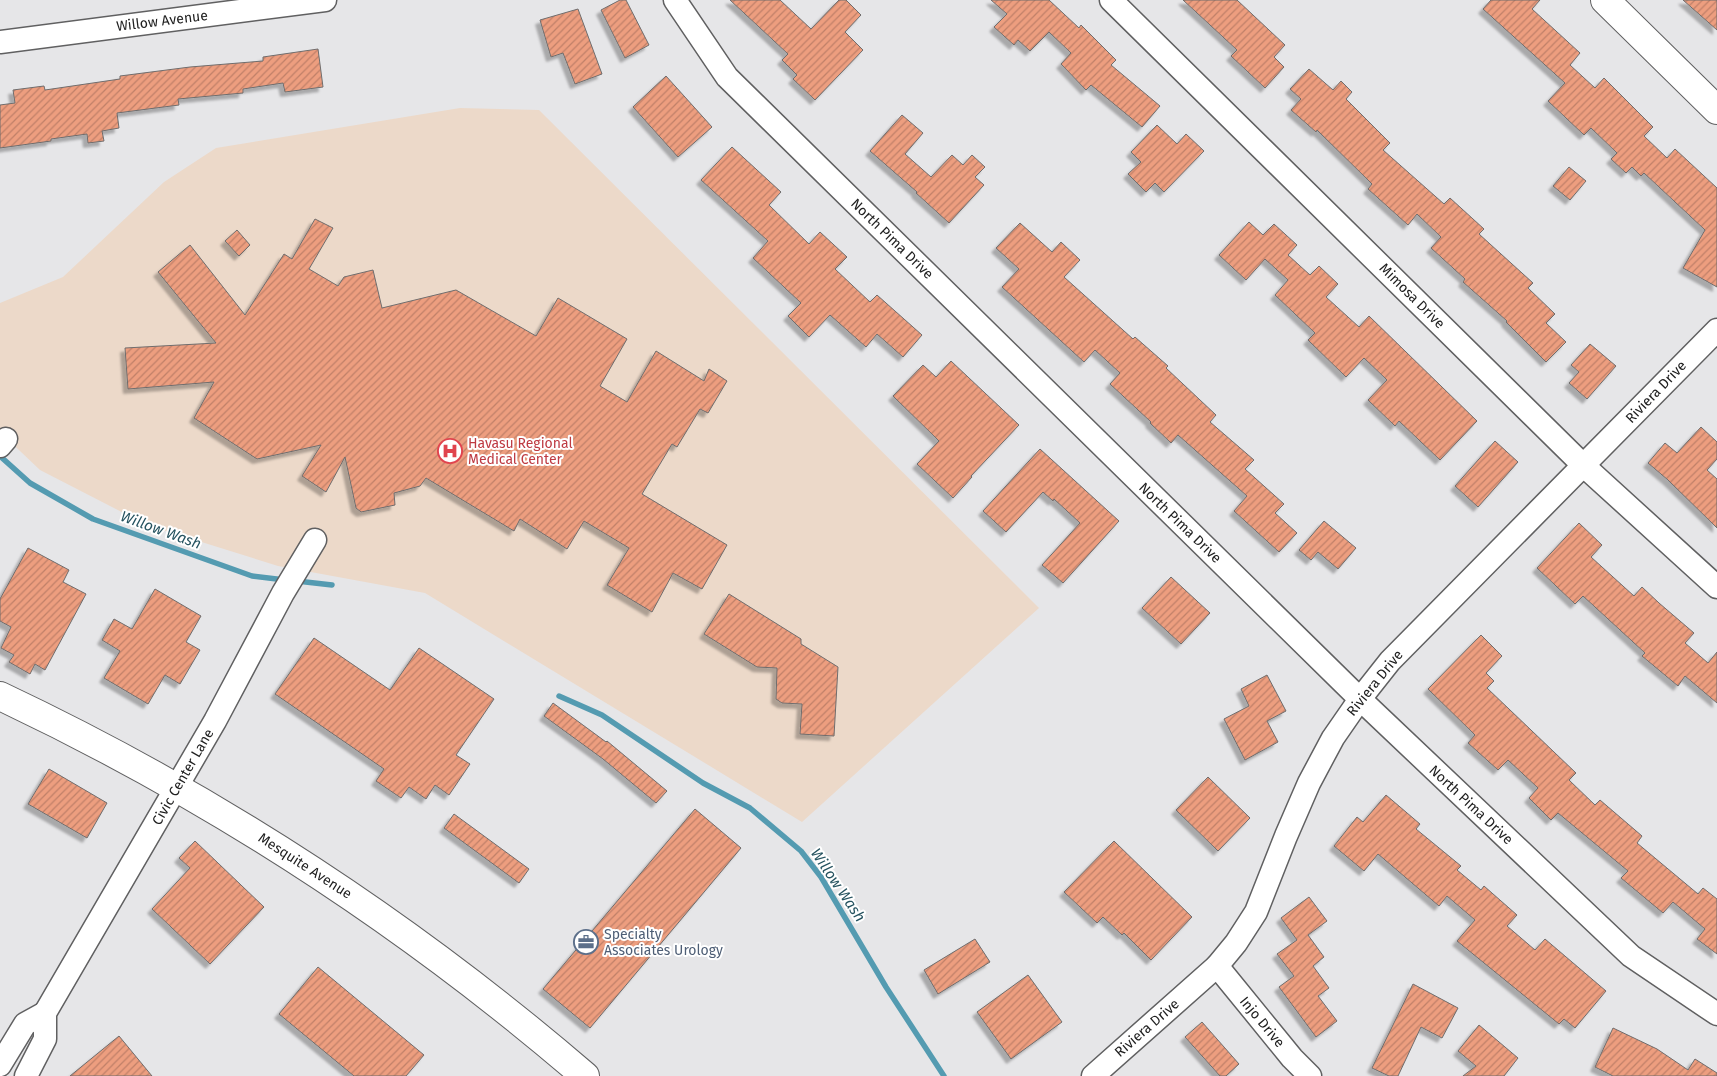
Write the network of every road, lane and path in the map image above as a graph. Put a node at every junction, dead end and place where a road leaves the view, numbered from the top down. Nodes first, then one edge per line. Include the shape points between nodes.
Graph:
1 (325, 0) edge
2 (675, 0) edge
3 (1111, 0) edge
4 (1605, 0) edge
5 (0, 42) edge
6 (1717, 110) edge
7 (1717, 330) edge
8 (1584, 466) junction
9 (316, 540) dead end
10 (1717, 587) edge
11 (0, 696) edge
12 (1360, 699) junction
13 (177, 788) junction
14 (1217, 966) junction
15 (45, 1013) junction
16 (1717, 1014) edge
17 (0, 1065) edge
18 (26, 1076) edge
19 (585, 1076) edge
20 (1093, 1076) edge
21 (1310, 1076) edge

1 - 5 street, Willow Avenue
2 - 12 street, North Pima Drive via 727,77
3 - 8 street, Mimosa Drive
4 - 6 street
7 - 8 street, Riviera Drive
8 - 10 street, Mimosa Drive
8 - 12 street, Riviera Drive via 1390,661
9 - 13 street, Civic Center Lane via 283,593
11 - 13 street, Mesquite Avenue via 48,718
12 - 14 street, Riviera Drive via 1333,738 1309,783 1256,912
12 - 16 street, North Pima Drive via 1631,956
13 - 15 street, Civic Center Lane
13 - 19 street, Mesquite Avenue via 342,889 411,938
14 - 20 street, Riviera Drive
14 - 21 street, Injo Drive
15 - 17 street, Civic Center Lane via 25,1024
15 - 18 street via 45,1039

